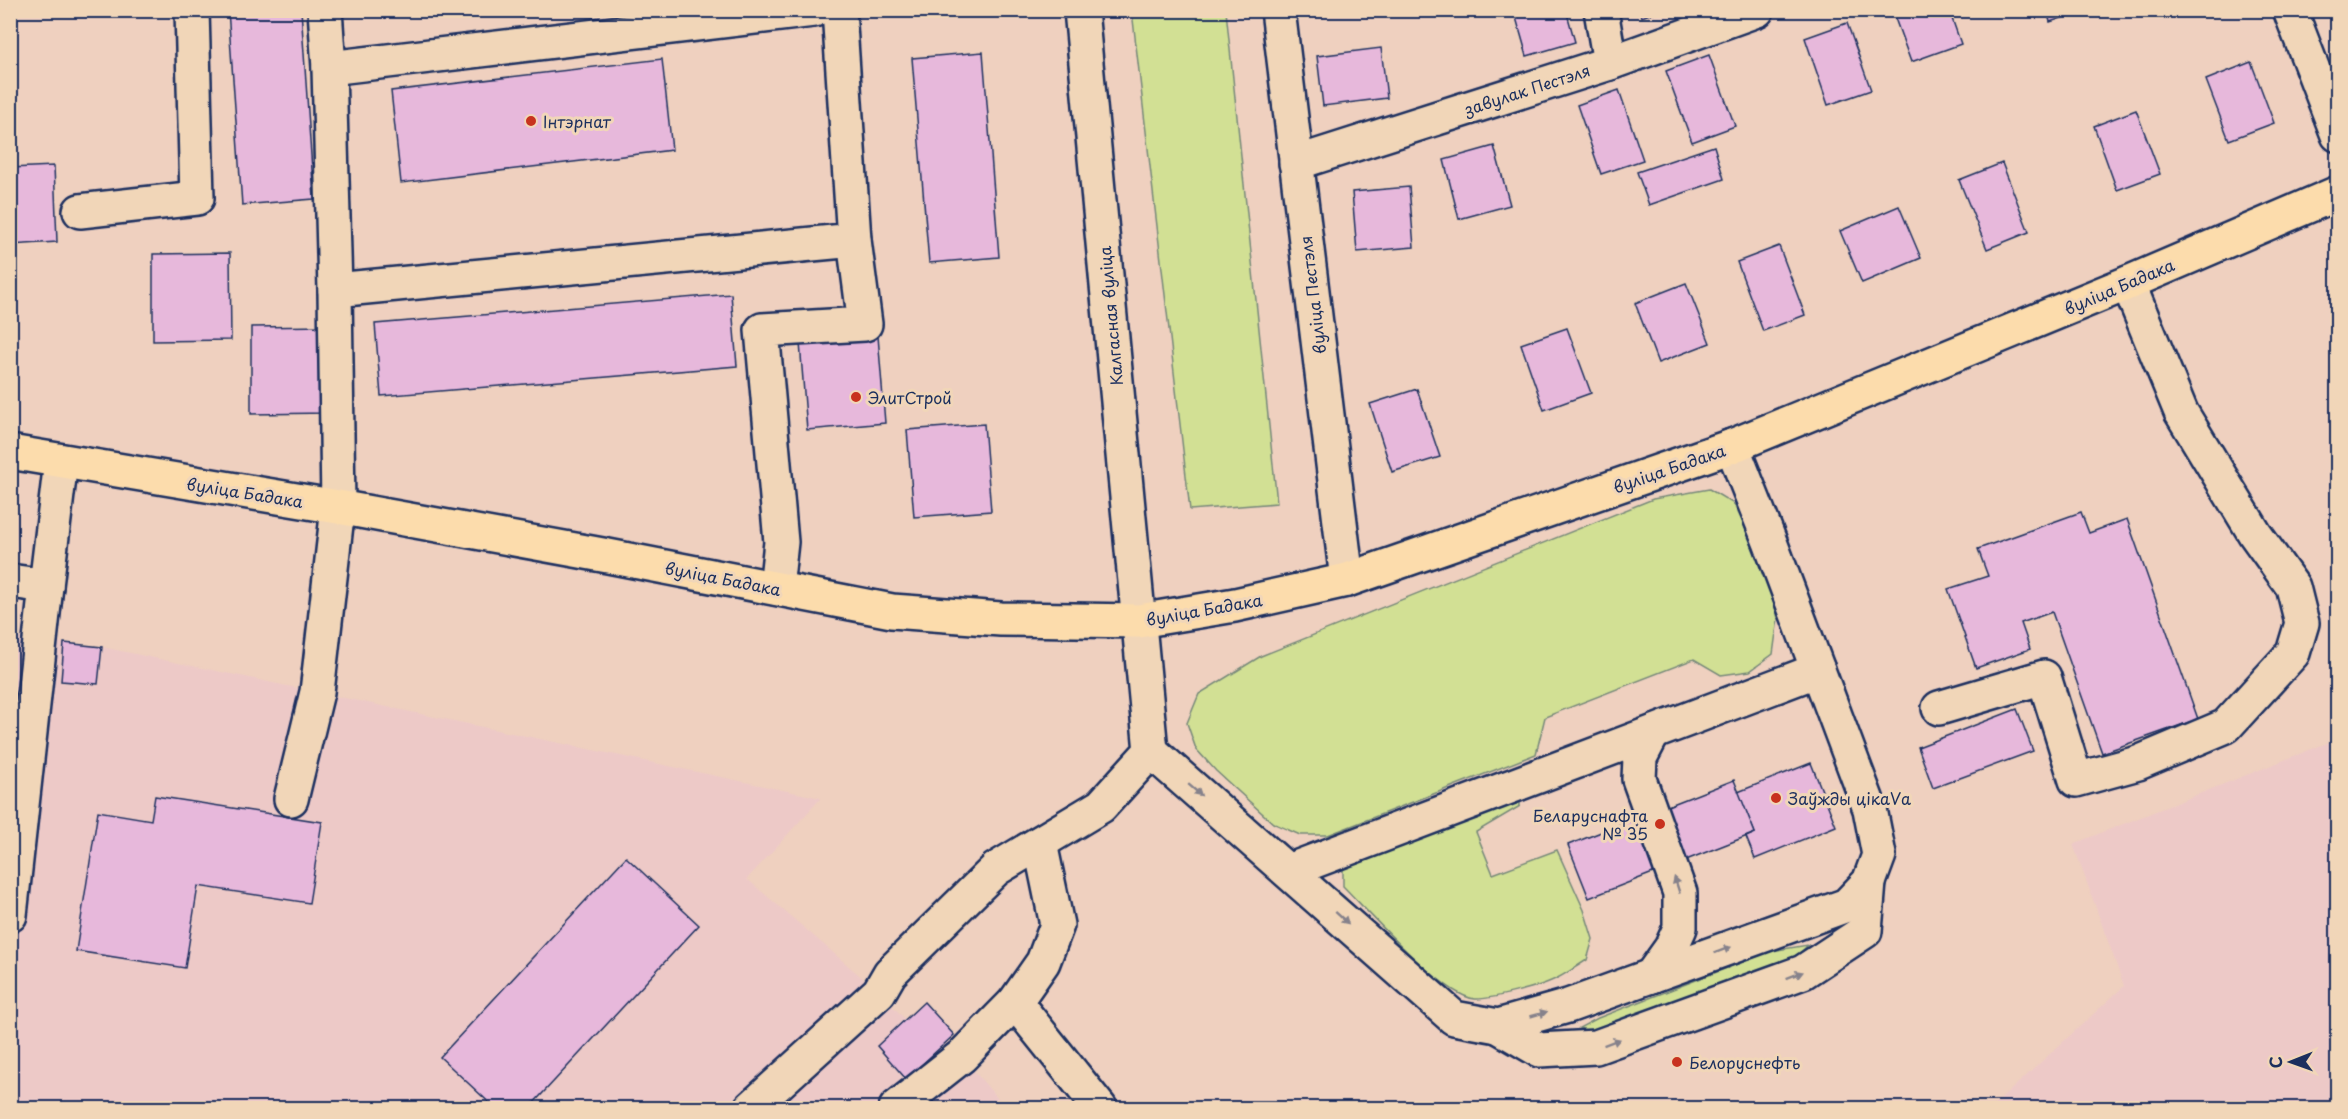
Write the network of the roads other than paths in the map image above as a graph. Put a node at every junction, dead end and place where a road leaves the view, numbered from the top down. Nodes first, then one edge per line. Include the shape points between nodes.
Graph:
1 (192, 10) edge
2 (325, 10) edge
3 (814, 10) edge
4 (838, 10) edge
5 (1081, 10) edge
6 (1278, 10) edge
7 (1601, 10) edge
8 (1757, 10) edge
9 (2290, 10) edge
10 (1610, 63) junction
11 (329, 68) junction
12 (2337, 135) edge
13 (1296, 163) junction
14 (2337, 193) edge
15 (80, 211) dead end
16 (854, 240) junction
17 (2128, 283) junction
18 (335, 290) junction
19 (1732, 446) junction
20 (10, 452) edge
21 (61, 461) junction
22 (338, 507) junction
23 (1347, 580) junction
24 (10, 581) edge
25 (46, 586) junction
26 (776, 588) junction
27 (1139, 621) junction
28 (1818, 670) junction
29 (1939, 708) dead end
30 (1653, 733) junction
31 (1151, 751) junction
32 (291, 799) dead end
33 (1040, 843) junction
34 (1288, 871) junction
35 (1869, 882) junction
36 (10, 915) edge
37 (1651, 976) junction
38 (1015, 1002) junction
39 (1498, 1026) junction
40 (751, 1108) edge
41 (896, 1108) edge
42 (1100, 1108) edge

1 - 15 street via 196,198
2 - 11 street
3 - 11 street
4 - 16 street
5 - 27 street, Калгасная вуліца
6 - 13 street, вуліца Пестэля
7 - 10 street
8 - 10 street, завулак Пестэля
9 - 12 street
10 - 13 street, завулак Пестэля
11 - 18 street
13 - 23 street, вуліца Пестэля
14 - 17 main road, вуліца Бадака
16 - 18 street
16 - 26 street via 865,324 762,330 781,542
17 - 19 main road, вуліца Бадака
17 - 29 street via 2181,412 2255,534 2293,587 2302,623 2293,653 2226,726 2138,763 2076,780 2043,677
18 - 22 street
19 - 23 main road, вуліца Бадака
19 - 28 street
20 - 21 main road, вуліца Бадака
21 - 22 main road, вуліца Бадака
21 - 25 street
22 - 26 main road, вуліца Бадака
22 - 32 street via 316,692
23 - 27 main road, вуліца Бадака
24 - 25 street
25 - 36 street
26 - 27 main road, вуліца Бадака via 892,611 1001,619
27 - 31 street, Калгасная вуліца
28 - 30 street
28 - 35 street via 1870,809 1879,855
30 - 34 street
37 -> 30 street via 1680,928 1680,892 1639,779 1640,758
31 - 33 street via 1101,806
31 -> 34 street
33 - 38 street via 1057,925 1043,962
33 - 40 street via 996,869 890,973 879,992
34 -> 39 street via 1454,1018
37 -> 35 street via 1847,905
39 -> 35 street via 1539,1050 1596,1047 1803,972 1865,931
39 -> 37 street
38 - 41 street via 962,1056
38 - 42 street

